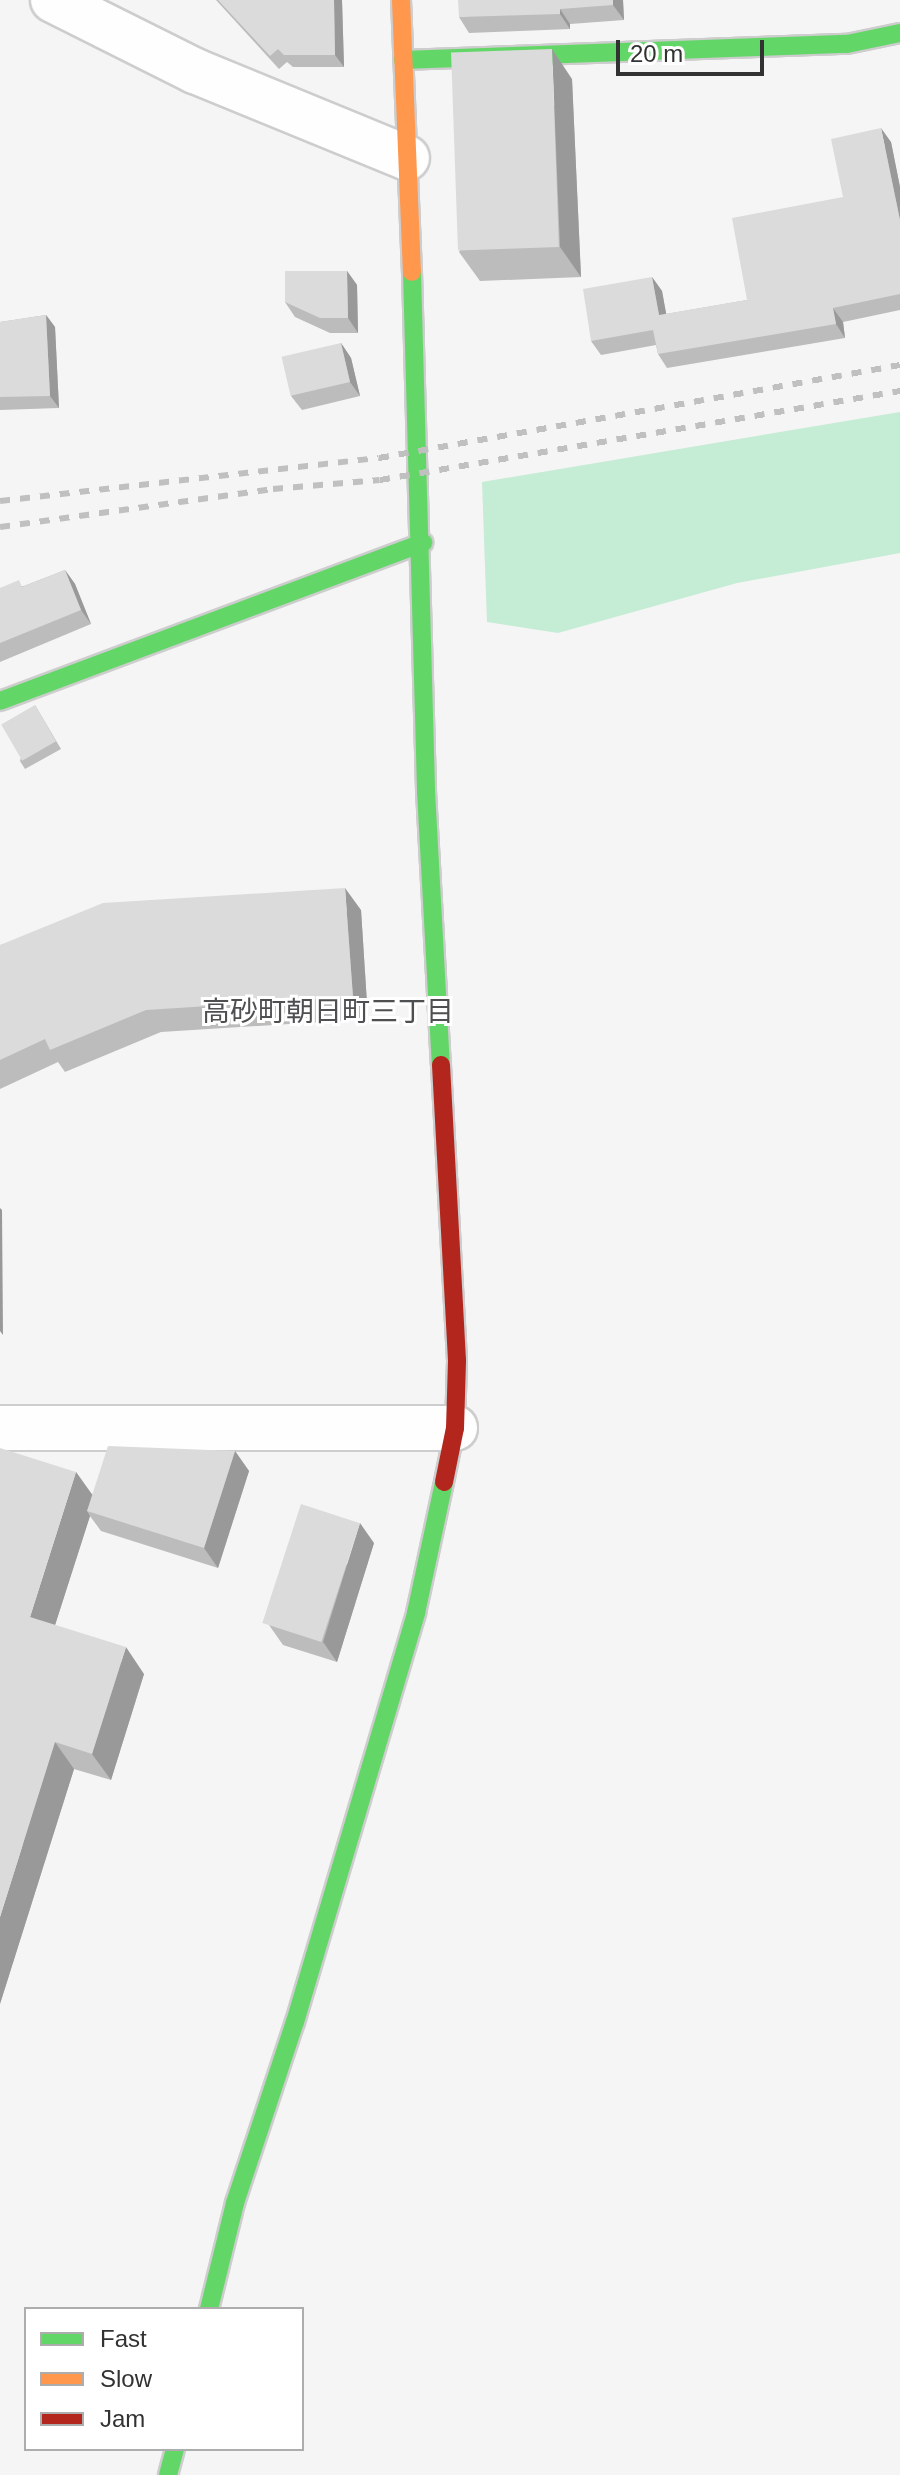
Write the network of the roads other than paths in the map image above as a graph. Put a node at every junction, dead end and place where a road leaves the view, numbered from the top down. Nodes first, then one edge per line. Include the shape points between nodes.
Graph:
1 (53, 0) edge
2 (401, 0) edge
3 (900, 33) edge
4 (403, 60) junction
5 (407, 158) junction
6 (423, 543) junction
7 (0, 701) edge
8 (0, 1428) edge
9 (455, 1428) junction
10 (209, 2307) edge
11 (174, 2451) edge
12 (168, 2475) edge

1 - 5 street via 195,71
2 - 4 street
3 - 4 street via 847,44
4 - 5 street
5 - 6 street
6 - 7 street
6 - 9 street via 426,791 457,1361
8 - 9 street
9 - 10 street via 416,1613 300,2007 235,2203
11 - 12 street

